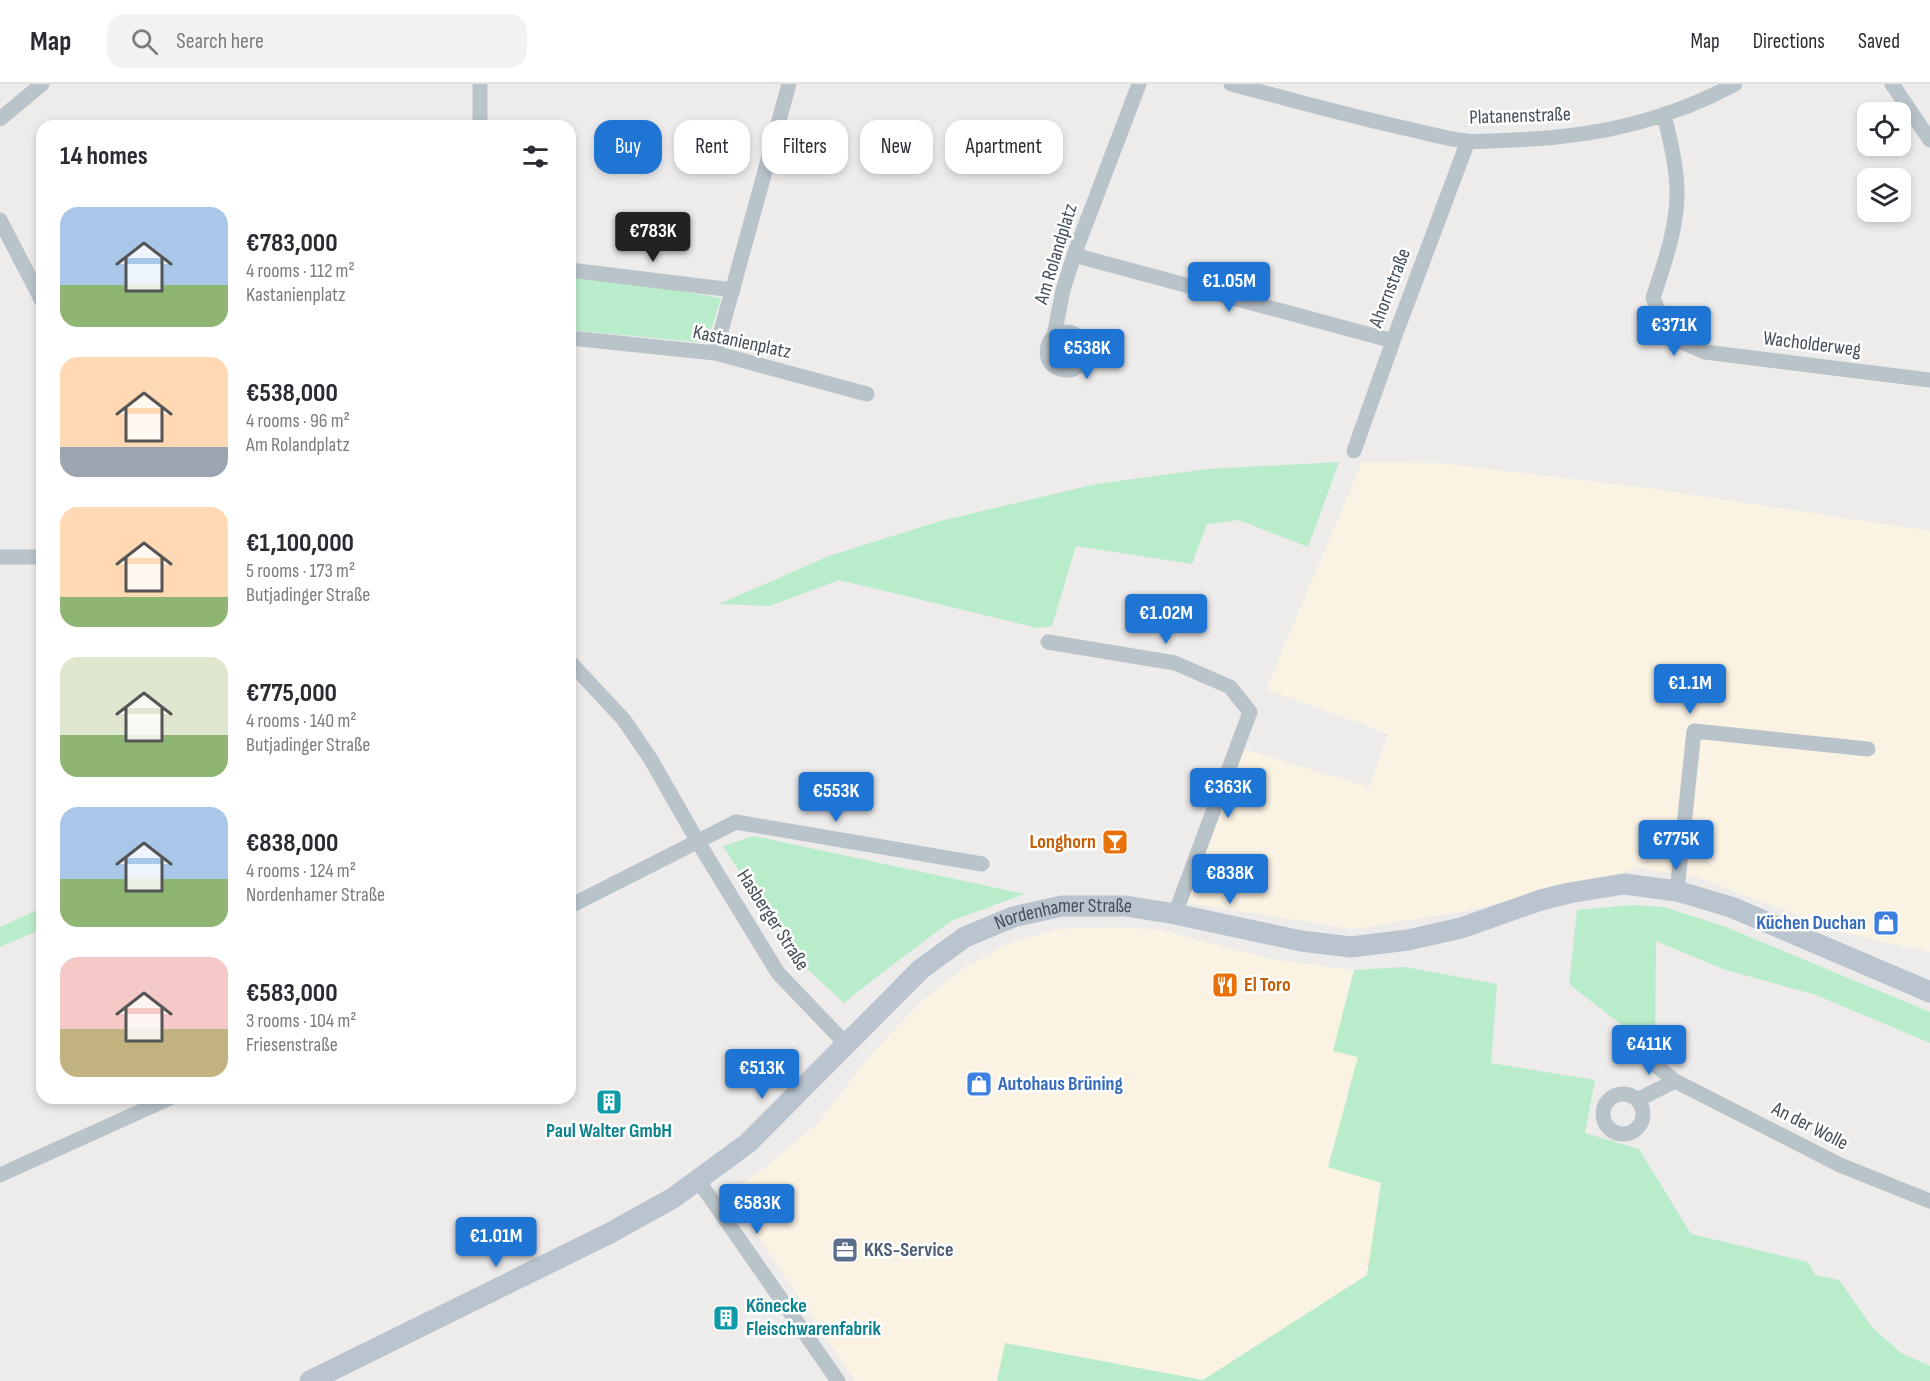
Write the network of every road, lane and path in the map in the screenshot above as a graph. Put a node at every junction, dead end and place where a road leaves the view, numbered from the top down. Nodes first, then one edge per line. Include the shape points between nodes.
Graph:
1 (42, 84) edge
2 (480, 84) edge
3 (789, 84) edge
4 (1138, 84) edge
5 (1231, 84) edge
6 (1735, 84) edge
7 (1892, 84) edge
8 (1664, 114) junction
9 (0, 119) edge
10 (480, 120) edge
11 (1930, 140) edge
12 (1468, 141) junction
13 (0, 220) edge
14 (1074, 255) junction
15 (576, 271) edge
16 (36, 287) edge
17 (733, 290) junction
18 (1054, 336) dead end
19 (576, 339) edge
20 (1393, 341) junction
21 (716, 353) junction
22 (1930, 380) edge
23 (867, 394) dead end
24 (1354, 451) dead end
25 (0, 557) edge
26 (36, 557) edge
27 (1048, 642) dead end
28 (576, 668) edge
29 (1868, 749) dead end
30 (698, 842) junction
31 (982, 864) dead end
32 (1677, 891) junction
33 (576, 903) edge
34 (1174, 914) junction
35 (1930, 992) edge
36 (845, 1043) junction
37 (1650, 1061) dead end
38 (1675, 1081) junction
39 (1637, 1100) dead end
40 (157, 1104) edge
41 (0, 1175) edge
42 (698, 1180) junction
43 (1930, 1202) edge
44 (310, 1381) edge
45 (838, 1381) edge

1 - 9 street
2 - 10 street
3 - 17 street
4 - 14 street, Am Rolandplatz
5 - 12 street, Platanenstraße via 1379,123
6 - 8 street, Platanenstraße
7 - 11 street
8 - 12 street, Platanenstraße via 1579,135
8 - 22 street, Wacholderweg via 1677,194 1671,239 1653,298 1670,337 1705,352
12 - 20 street, Ahornstraße
13 - 16 street
14 - 18 street, Am Rolandplatz via 1062,290
14 - 20 street
15 - 17 street
17 - 21 street
19 - 21 street, Kastanienplatz
20 - 24 street, Ahornstraße
21 - 23 street, Kastanienplatz
25 - 26 street
27 - 34 street via 1175,663 1230,687 1250,712
28 - 30 street, Hasberger Straße via 624,720
29 - 32 street via 1694,731
30 - 31 street via 736,822
30 - 33 street
30 - 36 street, Hasberger Straße via 778,973
32 - 34 street, Nordenhamer Straße via 1624,884 1569,893 1461,928 1351,947 1301,941
32 - 35 street, Nordenhamer Straße via 1731,907
34 - 36 street, Nordenhamer Straße via 1125,906 1062,906 1013,917 965,937 921,969
36 - 42 street, Nordenhamer Straße via 748,1143
37 - 38 street, An der Wolle
38 - 39 street
38 - 43 street, An der Wolle via 1840,1165
40 - 41 street
42 - 44 street, Nordenhamer Straße via 610,1233
42 - 45 street

